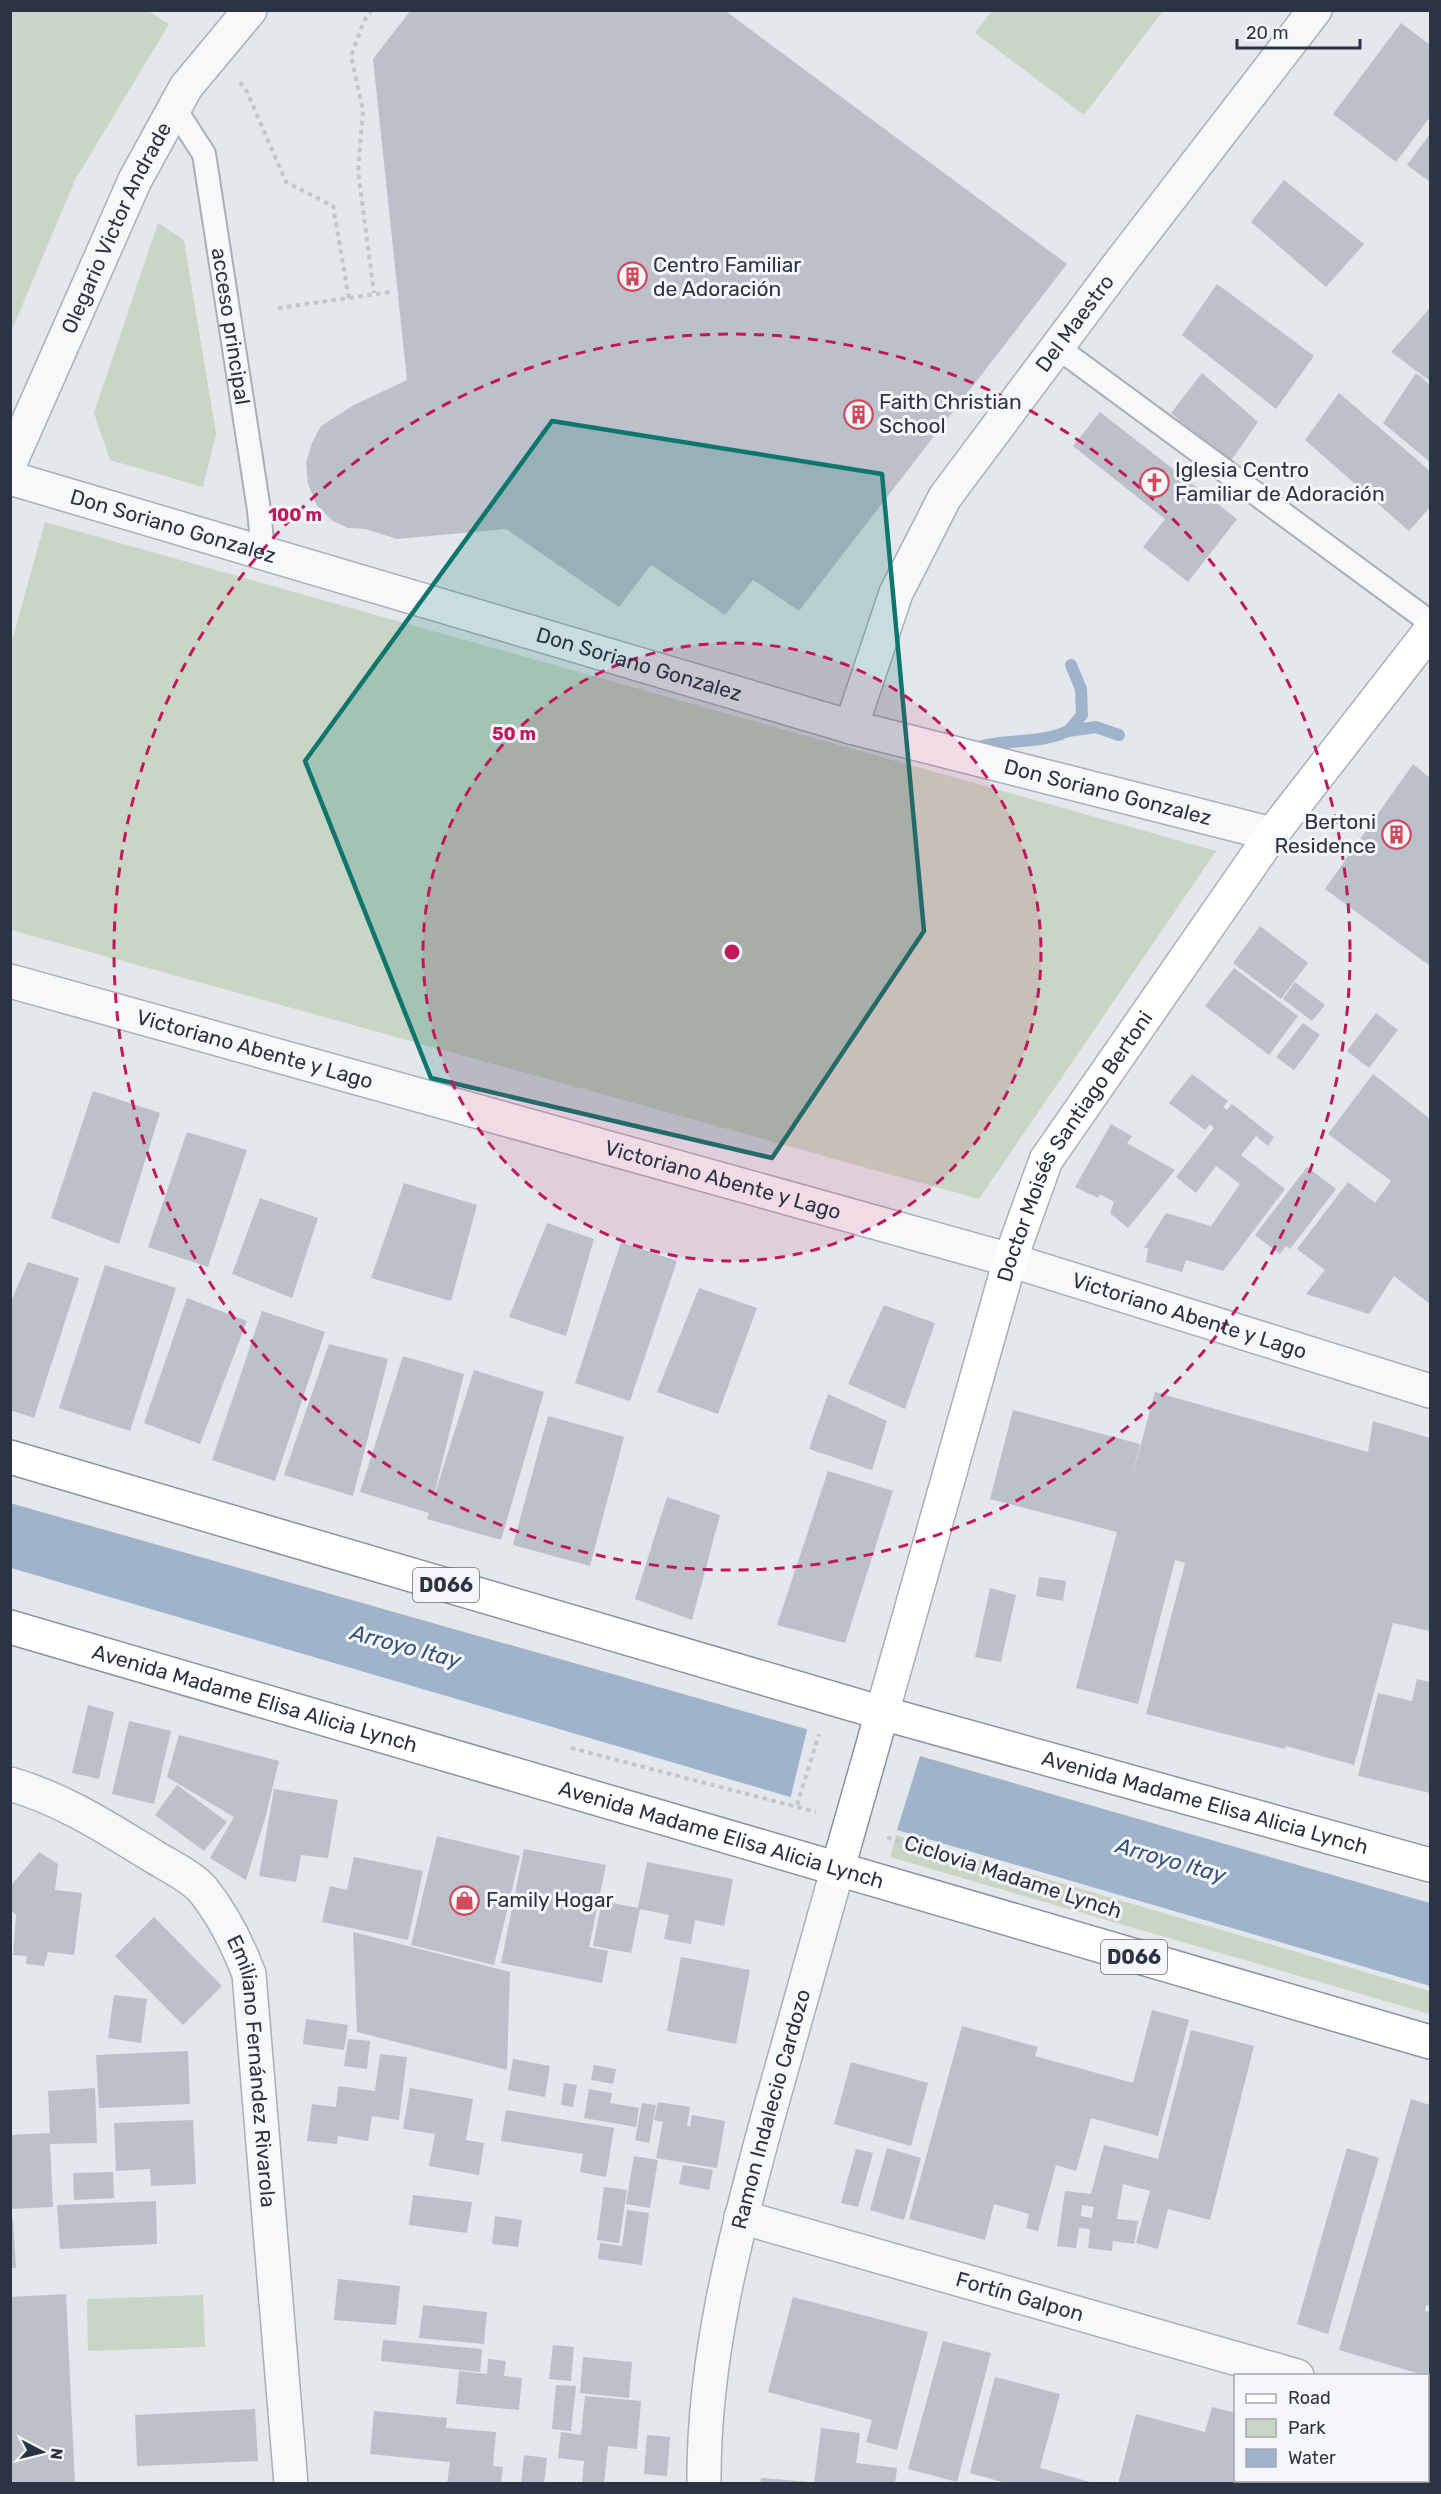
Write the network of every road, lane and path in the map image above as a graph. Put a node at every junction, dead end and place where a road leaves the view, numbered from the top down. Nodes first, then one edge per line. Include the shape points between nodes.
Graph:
1 (372, 10) edge
2 (1315, 10) edge
3 (244, 12) edge
4 (247, 92) dead end
5 (175, 108) junction
6 (391, 292) dead end
7 (374, 293) junction
8 (349, 299) junction
9 (278, 308) dead end
10 (1057, 347) junction
11 (10, 463) edge
12 (10, 478) edge
13 (263, 552) junction
14 (1431, 622) edge
15 (1431, 631) edge
16 (851, 727) junction
17 (1272, 834) junction
18 (10, 981) edge
19 (1010, 1260) junction
20 (1431, 1391) edge
21 (10, 1456) edge
22 (10, 1627) edge
23 (879, 1727) junction
24 (10, 1784) edge
25 (892, 1827) dead end
26 (1431, 1865) edge
27 (837, 1871) junction
28 (1012, 1877) dead end
29 (1431, 2042) edge
30 (741, 2217) junction
31 (1290, 2374) edge
32 (291, 2484) edge
33 (704, 2484) edge

1 - 7 path via 363,21 351,56 363,111 358,171
2 - 10 street, Del Maestro
3 - 5 street, Olegario Victor Andrade via 186,87
4 - 8 path via 286,182 333,206
5 - 11 street, Olegario Victor Andrade via 135,180
5 - 13 lane, acceso principal via 204,154
6 - 7 path
7 - 8 path
8 - 9 path
10 - 14 lane
10 - 16 street, Del Maestro via 945,497 896,593
12 - 13 street, Don Soriano Gonzalez
13 - 16 street, Don Soriano Gonzalez
15 - 17 main road, Doctor Moisés Santiago Bertoni
16 - 17 street, Don Soriano Gonzalez
17 - 19 main road, Doctor Moisés Santiago Bertoni via 1046,1160
18 - 19 street, Victoriano Abente y Lago
19 - 20 street, Victoriano Abente y Lago
19 - 23 main road, Doctor Moisés Santiago Bertoni
21 - 23 main road, Avenida Madame Elisa Alicia Lynch / D066
22 - 27 main road, Avenida Madame Elisa Alicia Lynch / D066
23 - 26 main road, Avenida Madame Elisa Alicia Lynch / D066
23 - 27 main road, Ramon Indalecio Cardozo
24 - 32 street, Emiliano Fernández Rivarola via 40,1792 90,1817 185,1876 201,1888 231,1929 249,1974
25 - 28 path, Ciclovia Madame Lynch via 889,1838
27 - 29 main road, Avenida Madame Elisa Alicia Lynch / D066
27 - 30 street, Ramon Indalecio Cardozo
30 - 31 street, Fortín Galpon
30 - 33 street, Ramon Indalecio Cardozo via 717,2320

